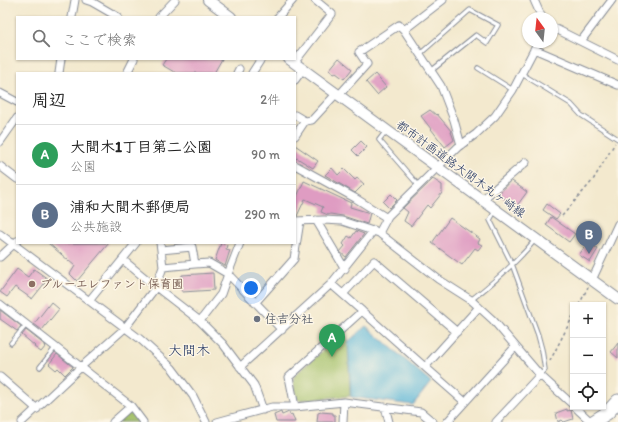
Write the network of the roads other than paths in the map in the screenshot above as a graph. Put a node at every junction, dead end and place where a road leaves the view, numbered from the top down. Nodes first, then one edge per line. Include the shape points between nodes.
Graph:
1 (75, 0) edge
2 (86, 0) edge
3 (175, 0) edge
4 (208, 0) edge
5 (293, 0) edge
6 (315, 0) edge
7 (443, 0) edge
8 (534, 0) edge
9 (612, 0) edge
10 (539, 12) edge
11 (72, 16) edge
12 (116, 16) edge
13 (160, 16) edge
14 (230, 16) edge
15 (279, 16) edge
16 (404, 30) junction
17 (558, 30) edge
18 (581, 41) junction
19 (534, 49) joint
20 (420, 54) junction
21 (296, 56) edge
22 (61, 60) edge
23 (134, 60) edge
24 (260, 60) edge
25 (618, 60) edge
26 (292, 61) edge
27 (478, 68) dead end
28 (303, 70) junction
29 (431, 71) junction
30 (59, 72) edge
31 (128, 72) edge
32 (253, 72) edge
33 (522, 74) junction
34 (296, 79) edge
35 (618, 85) edge
36 (513, 90) junction
37 (0, 93) edge
38 (337, 94) junction
39 (16, 101) edge
40 (296, 116) edge
41 (16, 119) edge
42 (305, 121) junction
43 (387, 131) junction
44 (296, 134) edge
45 (618, 139) edge
46 (0, 142) edge
47 (461, 145) junction
48 (526, 162) dead end
49 (0, 166) edge
50 (296, 166) edge
51 (438, 168) junction
52 (16, 178) edge
53 (419, 186) junction
54 (482, 200) junction
55 (496, 210) junction
56 (387, 218) junction
57 (316, 220) junction
58 (298, 221) edge
59 (618, 224) edge
60 (376, 231) junction
61 (0, 234) edge
62 (536, 239) junction
63 (296, 240) edge
64 (15, 243) edge
65 (16, 244) edge
66 (135, 244) edge
67 (240, 244) edge
68 (296, 244) edge
69 (161, 246) edge
70 (0, 257) edge
71 (123, 260) junction
72 (195, 264) junction
73 (512, 264) junction
74 (163, 267) junction
75 (345, 269) junction
76 (228, 274) junction
77 (592, 280) junction
78 (331, 284) junction
79 (156, 287) junction
80 (343, 294) junction
81 (618, 299) edge
82 (471, 300) junction
83 (89, 301) junction
84 (255, 303) junction
85 (0, 304) edge
86 (479, 307) junction
87 (362, 311) junction
88 (200, 321) junction
89 (27, 324) junction
90 (125, 328) junction
91 (282, 330) junction
92 (457, 332) junction
93 (11, 343) dead end
94 (56, 347) junction
95 (515, 347) junction
96 (82, 366) junction
97 (240, 367) junction
98 (425, 367) junction
99 (40, 368) dead end
100 (543, 372) junction
101 (0, 377) edge
102 (618, 401) edge
103 (344, 402) junction
104 (465, 402) junction
105 (570, 402) edge
106 (131, 406) junction
107 (295, 407) junction
108 (385, 407) junction
109 (37, 409) junction
110 (263, 410) junction
111 (578, 410) edge
112 (22, 422) edge
113 (113, 422) edge
114 (144, 422) edge
115 (206, 422) edge
116 (217, 422) edge
117 (343, 422) edge
118 (389, 422) edge
119 (433, 422) edge
120 (447, 422) edge
121 (496, 422) edge
122 (592, 422) edge

1 - 11 street
2 - 12 street
3 - 13 street
4 - 14 street
5 - 15 street
6 - 21 street via 332,14
7 - 16 street
8 - 10 street
9 - 18 street
16 - 20 street
16 - 38 street via 399,25 359,52 367,64
17 - 18 street
18 - 25 street
19 - 33 street
19 - 35 street
20 - 29 street
20 - 29 lane via 470,10 498,25 487,43 476,35
22 - 30 street
23 - 31 street
24 - 32 street
26 - 28 street, 都市計画道路大間木丸ヶ崎線
27 - 36 lane
28 - 34 street
28 - 38 street, 都市計画道路大間木丸ヶ崎線
29 - 47 street via 441,86
33 - 36 street
33 - 45 lane via 571,104 581,115
36 - 47 street via 495,116
37 - 39 street
38 - 42 street via 312,120
38 - 43 street, 都市計画道路大間木丸ヶ崎線
40 - 42 street
41 - 46 street
42 - 44 street
43 - 51 street, 都市計画道路大間木丸ヶ崎線
43 - 53 lane via 378,140
47 - 51 street
48 - 54 street
49 - 52 street
50 - 56 street
51 - 53 street
51 - 54 street, 都市計画道路大間木丸ヶ崎線
53 - 56 street
54 - 55 street, 都市計画道路大間木丸ヶ崎線
55 - 62 street, 都市計画道路大間木丸ヶ崎線
55 - 73 lane via 490,220
56 - 60 street
57 - 58 street
57 - 60 street via 342,221
57 - 75 street
58 - 63 street
59 - 77 street
60 - 75 street
60 - 82 street via 438,279
61 - 64 street
62 - 73 lane
62 - 77 street, 都市計画道路大間木丸ヶ崎線
64 - 70 street
65 - 83 street
66 - 71 street
67 - 76 street
68 - 84 street via 294,259
69 - 72 street via 192,247
69 - 74 street
71 - 79 street
71 - 83 street
72 - 74 street
72 - 76 street via 209,263
73 - 82 lane
73 - 100 lane via 538,335
74 - 79 street
75 - 78 street
76 - 84 street
76 - 88 street via 221,294
77 - 81 street, 都市計画道路大間木丸ヶ崎線
78 - 80 street
78 - 91 street
79 - 88 street
79 - 90 street
80 - 87 street
80 - 92 street via 374,260
82 - 86 street
83 - 90 street
84 - 91 street
85 - 89 street
86 - 92 street
86 - 95 street
87 - 98 street
87 - 107 street via 289,377
88 - 97 street via 223,344
89 - 93 lane
89 - 94 street
90 - 96 street
90 - 115 street via 172,368 193,396
91 - 97 street
92 - 98 street
94 - 96 street
94 - 99 lane
95 - 100 street
95 - 104 street
96 - 106 street
96 - 109 street
97 - 110 street via 254,385
98 - 104 street
100 - 105 street
100 - 121 street
101 - 109 street
102 - 122 highway via 607,413
103 - 107 street
103 - 108 street
103 - 117 street
104 - 120 street
106 - 113 street
106 - 114 street
107 - 110 street via 272,407
108 - 118 street
108 - 119 street via 422,412
109 - 112 street
110 - 116 street
111 - 122 street

